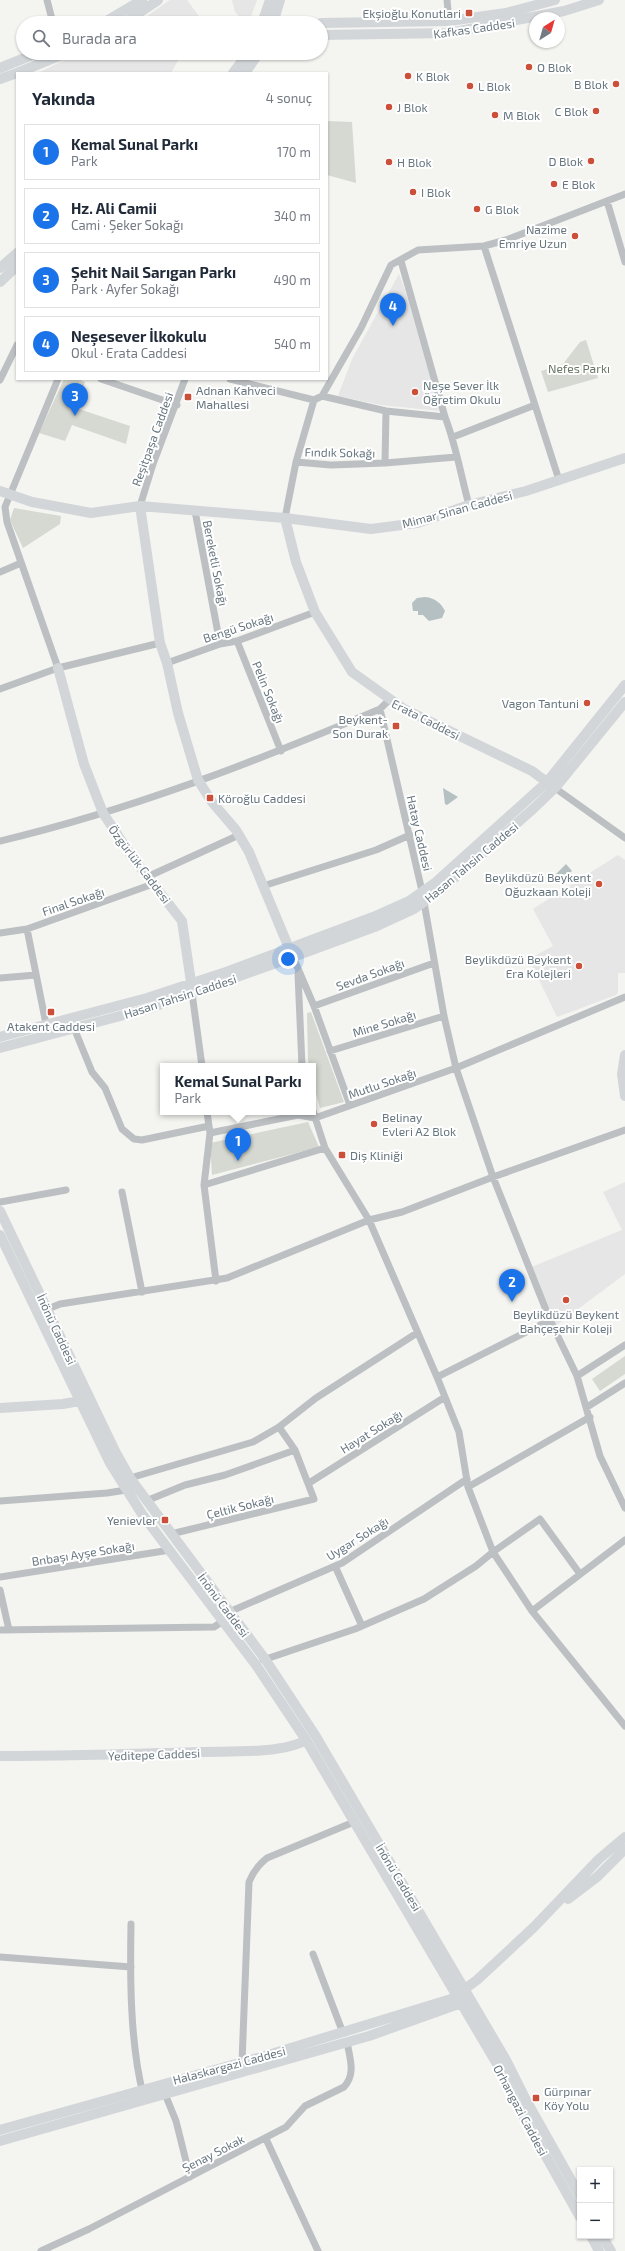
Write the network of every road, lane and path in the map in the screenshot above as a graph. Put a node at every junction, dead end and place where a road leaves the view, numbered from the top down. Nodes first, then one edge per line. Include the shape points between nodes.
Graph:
1 (47, 0) edge
2 (142, 0) edge
3 (158, 0) edge
4 (270, 0) edge
5 (280, 0) edge
6 (447, 0) edge
7 (555, 0) edge
8 (599, 0) edge
9 (51, 16) edge
10 (115, 16) edge
11 (134, 16) edge
12 (264, 16) edge
13 (275, 16) edge
14 (449, 21) junction
15 (328, 23) edge
16 (449, 33) junction
17 (328, 35) edge
18 (20, 60) edge
19 (48, 60) edge
20 (243, 60) edge
21 (254, 60) edge
22 (0, 68) edge
23 (19, 72) edge
24 (235, 72) edge
25 (246, 72) edge
26 (16, 73) edge
27 (0, 79) edge
28 (625, 194) edge
29 (607, 201) junction
30 (484, 246) junction
31 (16, 255) edge
32 (401, 261) junction
33 (625, 262) edge
34 (11, 267) edge
35 (0, 282) edge
36 (16, 347) edge
37 (0, 380) edge
38 (58, 380) edge
39 (103, 380) edge
40 (185, 380) edge
41 (234, 380) edge
42 (322, 396) junction
43 (314, 400) junction
44 (177, 405) junction
45 (535, 405) junction
46 (386, 411) junction
47 (445, 417) junction
48 (453, 436) junction
49 (456, 458) junction
50 (625, 458) edge
51 (296, 462) junction
52 (385, 463) junction
53 (559, 480) junction
54 (5, 493) edge
55 (469, 505) junction
56 (140, 506) junction
57 (195, 511) junction
58 (285, 518) junction
59 (21, 563) junction
60 (0, 572) edge
61 (315, 612) junction
62 (237, 641) junction
63 (160, 643) junction
64 (220, 644) junction
65 (167, 663) junction
66 (58, 668) junction
67 (625, 685) edge
68 (0, 690) edge
69 (389, 700) junction
70 (625, 702) edge
71 (380, 709) junction
72 (281, 751) junction
73 (198, 780) junction
74 (551, 785) junction
75 (103, 813) junction
76 (239, 835) junction
77 (410, 835) junction
78 (625, 838) edge
79 (0, 841) edge
80 (150, 881) junction
81 (263, 886) junction
82 (422, 891) junction
83 (424, 901) junction
84 (27, 929) junction
85 (0, 933) edge
86 (291, 953) junction
87 (434, 963) junction
88 (297, 968) junction
89 (36, 975) junction
90 (0, 978) edge
91 (192, 988) junction
92 (625, 997) edge
93 (314, 1006) junction
94 (444, 1016) junction
95 (46, 1024) junction
96 (74, 1028) junction
97 (0, 1037) edge
98 (0, 1048) edge
99 (330, 1051) junction
100 (625, 1055) edge
101 (202, 1063) edge
102 (302, 1063) edge
103 (456, 1068) junction
104 (625, 1096) edge
105 (350, 1105) junction
106 (316, 1114) edge
107 (207, 1115) edge
108 (298, 1115) edge
109 (314, 1115) edge
110 (209, 1126) junction
111 (625, 1130) edge
112 (210, 1134) junction
113 (325, 1148) junction
114 (493, 1177) junction
115 (204, 1185) junction
116 (66, 1190) dead end
117 (122, 1192) dead end
118 (0, 1202) edge
119 (0, 1211) edge
120 (369, 1220) junction
121 (0, 1235) edge
122 (216, 1281) junction
123 (142, 1292) junction
124 (48, 1310) junction
125 (38, 1314) junction
126 (550, 1320) junction
127 (417, 1333) junction
128 (625, 1346) edge
129 (577, 1376) junction
130 (437, 1377) junction
131 (625, 1383) edge
132 (445, 1397) junction
133 (85, 1400) junction
134 (586, 1407) junction
135 (0, 1408) edge
136 (590, 1417) junction
137 (279, 1427) junction
138 (294, 1450) junction
139 (130, 1478) junction
140 (467, 1479) junction
141 (309, 1483) junction
142 (468, 1487) junction
143 (126, 1490) junction
144 (0, 1501) edge
145 (146, 1501) junction
146 (625, 1508) edge
147 (171, 1534) junction
148 (162, 1540) junction
149 (625, 1540) edge
150 (170, 1550) junction
151 (493, 1552) junction
152 (335, 1566) junction
153 (580, 1574) junction
154 (0, 1577) edge
155 (0, 1590) edge
156 (532, 1611) junction
157 (228, 1612) junction
158 (223, 1621) junction
159 (362, 1626) junction
160 (0, 1630) edge
161 (9, 1630) junction
162 (265, 1659) junction
163 (256, 1665) junction
164 (292, 1708) junction
165 (625, 1726) edge
166 (306, 1740) junction
167 (0, 1756) edge
168 (338, 1773) junction
169 (329, 1778) junction
170 (359, 1820) junction
171 (625, 1837) edge
172 (625, 1849) edge
173 (401, 1881) junction
174 (392, 1886) junction
175 (550, 1912) junction
176 (131, 1924) dead end
177 (313, 1954) dead end
178 (0, 1957) edge
179 (131, 1967) junction
180 (463, 1997) junction
181 (343, 2033) junction
182 (347, 2042) junction
183 (242, 2062) junction
184 (241, 2073) junction
185 (142, 2089) junction
186 (165, 2094) junction
187 (145, 2100) junction
188 (0, 2130) edge
189 (539, 2133) junction
190 (266, 2139) junction
191 (0, 2142) edge
192 (563, 2165) junction
193 (553, 2169) junction
194 (190, 2176) junction
195 (577, 2191) edge
196 (577, 2212) edge
197 (593, 2239) edge
198 (604, 2239) edge
199 (42, 2251) edge
200 (318, 2251) edge
201 (599, 2251) edge
202 (611, 2251) edge

1 - 9 street
2 - 10 main road
3 - 11 main road
4 - 12 main road
5 - 13 main road
6 - 14 street
7 - 14 main road, Kafkas Caddesi via 506,13
8 - 16 main road, Kafkas Caddesi via 510,23
14 - 15 main road, Kafkas Caddesi
14 - 16 main road
16 - 17 main road, Kafkas Caddesi
18 - 22 main road
19 - 23 main road
20 - 24 main road
21 - 25 main road
26 - 27 main road
28 - 29 street
29 - 30 street
29 - 33 street
30 - 32 street via 418,250
30 - 45 street
31 - 34 main road
32 - 42 street via 391,266 361,328
32 - 47 street
34 - 35 main road
36 - 37 street
38 - 54 street
39 - 44 street
40 - 44 street, Reşitpaşa Caddesi
41 - 43 street
42 - 43 street
42 - 46 street
43 - 51 street
44 - 56 street, Reşitpaşa Caddesi via 153,464
45 - 48 street
45 - 53 street
46 - 47 street
46 - 52 street
47 - 48 street
48 - 49 street
49 - 52 street, Fındık Sokağı
49 - 55 street
50 - 53 main road, Mimar Sinan Caddesi
51 - 52 street, Fındık Sokağı via 331,465
51 - 58 street
53 - 55 main road, Mimar Sinan Caddesi
54 - 56 main road via 32,502 91,513
54 - 59 street via 7,522
55 - 58 main road, Mimar Sinan Caddesi via 417,523 371,529
56 - 57 main road, Mimar Sinan Caddesi
56 - 63 main road
57 - 58 main road, Mimar Sinan Caddesi
57 - 64 street, Bereketli Sokağı
58 - 61 main road, Erata Caddesi via 296,562
59 - 60 street
59 - 66 street
61 - 62 street, Bengü Sokağı
61 - 69 main road, Erata Caddesi via 352,672
62 - 64 street, Bengü Sokağı
62 - 72 street, Pelin Sokağı
63 - 65 main road
63 - 66 street
64 - 65 street, Bengü Sokağı
65 - 73 main road via 178,713
66 - 68 street
66 - 75 main road, Özgürlük Caddesi via 84,764
67 - 74 main road
69 - 71 street
69 - 74 main road, Erata Caddesi via 532,771
70 - 74 main road, Hasan Tahsin Caddesi
71 - 72 street
71 - 77 street, Hatay Caddesi
72 - 73 street
73 - 75 street
73 - 76 main road
74 - 78 street
74 - 82 main road, Hasan Tahsin Caddesi
74 - 83 main road, Hasan Tahsin Caddesi via 533,809 442,889
75 - 79 street
75 - 80 main road, Özgürlük Caddesi
76 - 80 street, Final Sokağı
76 - 81 main road
77 - 81 street via 376,850
77 - 82 street, Hatay Caddesi
80 - 84 street, Final Sokağı
80 - 91 main road, Özgürlük Caddesi via 182,921
81 - 86 main road
82 - 83 street, Hatay Caddesi
82 - 86 main road, Hasan Tahsin Caddesi via 409,901
83 - 86 main road, Hasan Tahsin Caddesi via 414,910 377,926
83 - 87 street, Hatay Caddesi
84 - 85 street, Final Sokağı
84 - 89 street
86 - 88 street
86 - 91 main road, Hasan Tahsin Caddesi
87 - 93 street, Sevda Sokağı
87 - 94 street, Hatay Caddesi
88 - 93 street
88 - 102 street
89 - 90 street
89 - 95 street
91 - 95 main road, Hasan Tahsin Caddesi
91 - 96 main road, Hasan Tahsin Caddesi via 150,1008
91 - 101 street
92 - 103 street, Mutlu Sokağı
93 - 99 street
94 - 99 street, Mine Sokağı
94 - 103 street, Hatay Caddesi
95 - 97 main road, Hasan Tahsin Caddesi
96 - 98 main road, Hasan Tahsin Caddesi
96 - 110 street via 92,1072 102,1083 122,1129 127,1134 142,1140
99 - 105 street
100 - 104 main road via 622,1074
103 - 105 street, Mutlu Sokağı
103 - 114 street, Hatay Caddesi
105 - 106 street, Mutlu Sokağı
107 - 110 street
108 - 112 street
109 - 113 street
110 - 112 street
111 - 114 street
112 - 115 street
113 - 115 street
113 - 120 street
114 - 120 street via 402,1212
114 - 126 street, Hatay Caddesi
115 - 122 street
116 - 118 street
117 - 123 street
119 - 124 main road, İnönü Caddesi
120 - 122 street
120 - 127 street
121 - 125 main road
122 - 123 street
123 - 124 street via 60,1304
124 - 125 main road
124 - 133 main road, İnönü Caddesi
125 - 133 main road
126 - 129 street, Hatay Caddesi
126 - 130 street
127 - 130 street
127 - 137 street via 316,1398
128 - 129 street
129 - 134 street, Hatay Caddesi
130 - 132 street
131 - 134 street
132 - 140 street via 458,1432
132 - 141 street, Hayat Sokağı
133 - 135 main road
133 - 139 main road, İnönü Caddesi
133 - 143 main road via 110,1463
134 - 136 street, Hatay Caddesi
136 - 142 street
136 - 146 street, Hatay Caddesi via 600,1456
137 - 138 street
137 - 139 street via 252,1442
138 - 141 street
138 - 145 street via 185,1485
139 - 145 main road, İnönü Caddesi
140 - 142 street
140 - 152 street, Uygar Sokağı
141 - 147 street, Çeltik Sokağı via 314,1499
142 - 151 street
143 - 144 street
143 - 148 main road
145 - 147 main road, İnönü Caddesi
147 - 148 main road
147 - 157 main road, İnönü Caddesi
148 - 150 main road
149 - 153 street
150 - 154 street, Bnbaşı Ayşe Sokağı
150 - 158 main road
151 - 153 street via 540,1519
151 - 156 street
151 - 159 street via 476,1566 424,1599
152 - 157 street, Uygar Sokağı
152 - 159 street
153 - 156 street
155 - 161 street
156 - 165 street
157 - 162 main road, İnönü Caddesi
158 - 161 street via 214,1627
158 - 163 main road
159 - 162 street
160 - 161 street
162 - 163 street
162 - 164 main road, İnönü Caddesi
163 - 164 main road
164 - 166 main road
164 - 168 main road, İnönü Caddesi
166 - 167 main road, Yeditepe Caddesi via 292,1747 247,1751
166 - 169 main road
168 - 169 main road
168 - 170 main road, İnönü Caddesi
169 - 170 main road
170 - 173 main road, İnönü Caddesi
170 - 174 main road
170 - 183 street via 267,1858 251,1876
171 - 175 main road via 599,1859
172 - 175 main road via 597,1877
173 - 174 main road
173 - 180 main road, İnönü Caddesi
174 - 180 main road
175 - 180 main road
176 - 179 street
177 - 181 street
178 - 179 street
179 - 185 street
180 - 181 main road, Halaskargazi Caddesi
180 - 182 main road
180 - 189 main road, Orhangazi Caddesi
181 - 182 main road
181 - 183 main road, Halaskargazi Caddesi
182 - 184 main road
182 - 190 street, Şenay Sokak via 352,2068 352,2076 348,2083 305,2106 286,2127
183 - 184 main road
183 - 185 main road, Halaskargazi Caddesi
184 - 186 main road
185 - 187 street
185 - 188 main road, Halaskargazi Caddesi
186 - 187 main road
186 - 194 street via 176,2121
187 - 191 main road
189 - 192 main road, Orhangazi Caddesi
189 - 193 main road, Orhangazi Caddesi
190 - 194 street, Şenay Sokak
190 - 200 street
192 - 193 main road
192 - 195 main road, Orhangazi Caddesi
193 - 196 main road, Orhangazi Caddesi
194 - 199 street, Şenay Sokak
197 - 201 main road
198 - 202 main road

